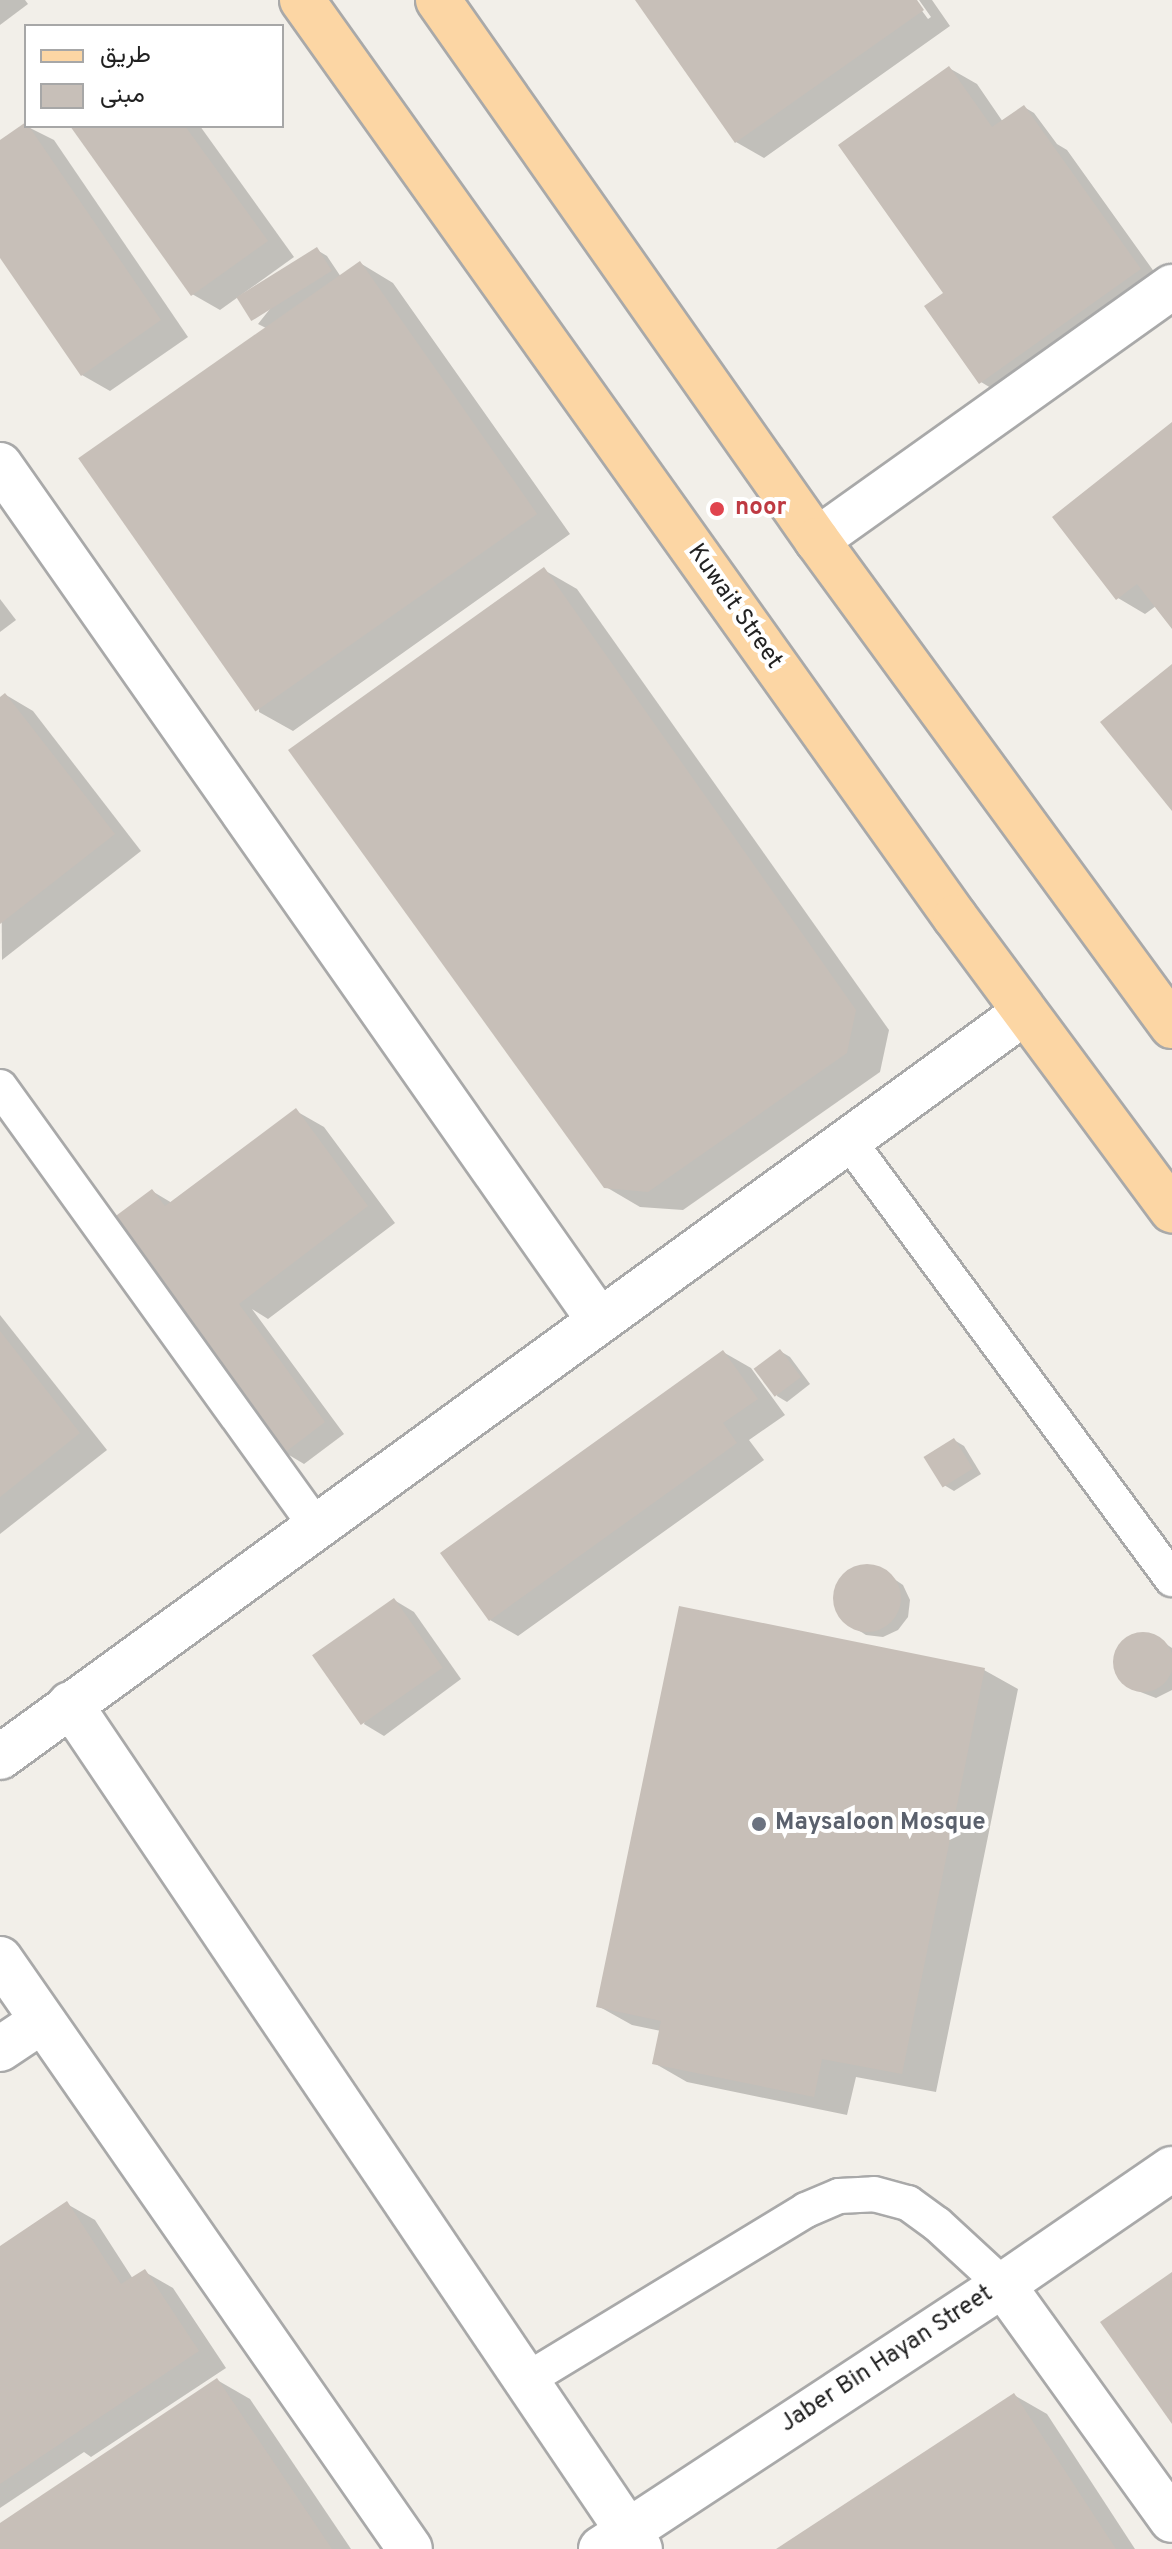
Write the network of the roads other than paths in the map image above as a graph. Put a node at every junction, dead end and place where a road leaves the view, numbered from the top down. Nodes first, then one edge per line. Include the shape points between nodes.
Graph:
1 (302, 0) edge
2 (438, 0) edge
3 (1172, 287) edge
4 (0, 465) edge
5 (817, 540) junction
6 (1025, 1012) junction
7 (1172, 1026) edge
8 (0, 1087) edge
9 (848, 1140) junction
10 (1172, 1210) edge
11 (599, 1320) junction
12 (316, 1526) junction
13 (1172, 1579) edge
14 (70, 1704) junction
15 (0, 1757) edge
16 (0, 1959) edge
17 (42, 2021) junction
18 (0, 2049) edge
19 (1172, 2169) edge
20 (1003, 2285) junction
21 (528, 2379) junction
22 (1172, 2520) edge
23 (623, 2543) edge
24 (410, 2549) edge

1 - 6 main road, Kuwait Street
2 - 5 main road
3 - 5 street
4 - 11 street
5 - 7 main road
6 - 9 street
6 - 10 main road, Kuwait Street
8 - 12 lane
9 - 11 street
9 - 13 lane
11 - 12 street
12 - 14 street
14 - 15 street
14 - 21 street
16 - 17 street
17 - 18 street
17 - 24 street
19 - 20 street, Jaber Bin Hayan Street
20 - 21 lane via 908,2203 874,2194 839,2196 806,2210
20 - 22 street
20 - 23 street, Jaber Bin Hayan Street
21 - 23 street

